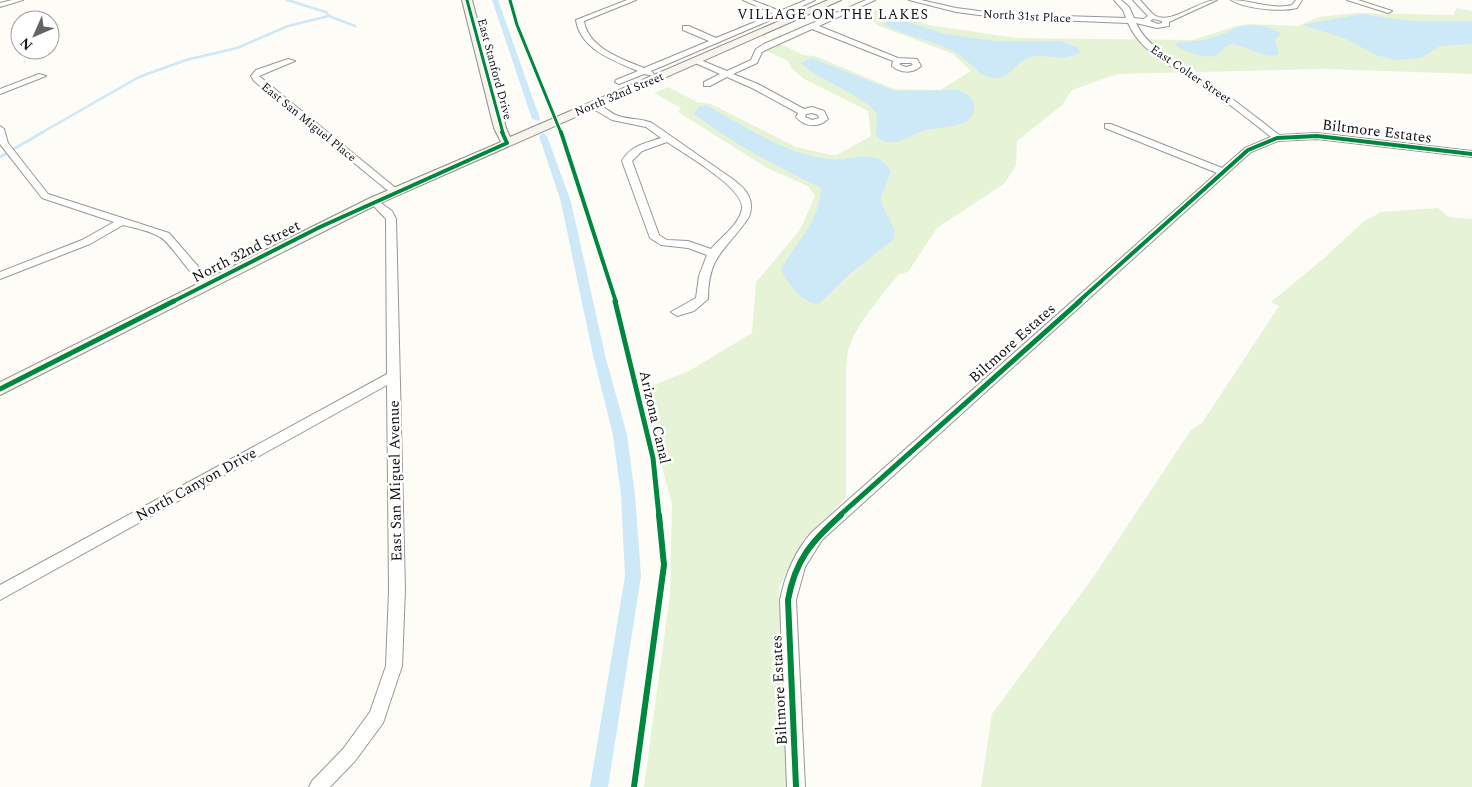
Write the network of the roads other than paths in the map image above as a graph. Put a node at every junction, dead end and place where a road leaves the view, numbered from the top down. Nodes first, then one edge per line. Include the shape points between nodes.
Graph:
1 (20, 0) edge
2 (466, 0) edge
3 (633, 0) edge
4 (746, 0) edge
5 (812, 0) edge
6 (836, 0) edge
7 (872, 0) edge
8 (912, 0) edge
9 (1117, 0) edge
10 (1136, 0) edge
11 (1214, 0) edge
12 (1234, 0) edge
13 (1299, 0) edge
14 (1350, 0) edge
15 (0, 5) edge
16 (1388, 11) dead end
17 (780, 14) junction
18 (1152, 17) junction
19 (792, 19) junction
20 (1131, 20) junction
21 (1165, 20) junction
22 (1144, 21) junction
23 (812, 26) junction
24 (686, 28) dead end
25 (716, 41) junction
26 (699, 59) junction
27 (897, 60) dead end
28 (291, 62) dead end
29 (644, 72) junction
30 (729, 74) junction
31 (42, 76) dead end
32 (656, 78) junction
33 (619, 82) dead end
34 (707, 84) dead end
35 (0, 92) edge
36 (598, 103) junction
37 (803, 112) dead end
38 (1108, 126) dead end
39 (0, 129) edge
40 (668, 138) junction
41 (1277, 138) junction
42 (507, 143) junction
43 (1472, 154) edge
44 (1223, 172) junction
45 (395, 192) junction
46 (374, 201) junction
47 (120, 222) junction
48 (713, 254) junction
49 (0, 276) edge
50 (211, 282) junction
51 (676, 312) dead end
52 (392, 377) junction
53 (0, 389) edge
54 (0, 593) edge
55 (318, 787) edge
56 (796, 787) edge

1 - 15 street
2 - 42 main road, East Stanford Drive via 500,128
3 - 29 street via 580,20 581,28 589,42
4 - 17 street
5 - 17 street, North 32nd Street
6 - 19 main road, North 32nd Street
7 - 23 street
8 - 20 street, North 31st Place via 1002,16
9 - 20 street, East Colter Street
10 - 18 street
11 - 21 street, North 31st Place
12 - 13 street via 1285,9 1295,6
14 - 16 street
17 - 19 street
17 - 25 street, North 32nd Street
18 - 21 street
18 - 22 street
19 - 26 main road, North 32nd Street
20 - 22 street, North 31st Place
20 - 41 street, East Colter Street via 1146,44 1218,92
21 - 22 street, North 31st Place via 1166,24 1160,26
23 - 27 street
23 - 30 street via 767,46 759,51 754,61
24 - 25 street
25 - 29 street, North 32nd Street
26 - 30 street
26 - 32 main road, North 32nd Street
28 - 45 street, East San Miguel Place via 259,72 256,79
29 - 32 street
29 - 33 street, North 32nd Street
30 - 34 street
30 - 37 street
31 - 35 street
32 - 36 main road, North 32nd Street
36 - 40 street via 615,118 649,125
36 - 42 main road, North 32nd Street
38 - 44 street
39 - 47 street via 10,151 46,196
40 - 48 street via 731,182 746,198 745,218
40 - 48 street via 634,152 627,161 654,236 668,244 686,244
41 - 43 street, Biltmore Estates via 1318,136
41 - 44 street, Biltmore Estates via 1248,150
42 - 45 main road, North 32nd Street
44 - 56 street, Biltmore Estates via 813,540 794,575 788,600
45 - 46 main road, North 32nd Street
46 - 50 main road, North 32nd Street
46 - 52 street, East San Miguel Avenue via 391,219
47 - 49 street via 86,242
47 - 50 street via 165,235 198,273
48 - 51 street via 704,275 702,299 690,308
50 - 53 main road, North 32nd Street
52 - 54 street, North Canyon Drive
52 - 55 street, East San Miguel Avenue via 397,590 394,666 376,717 349,755

